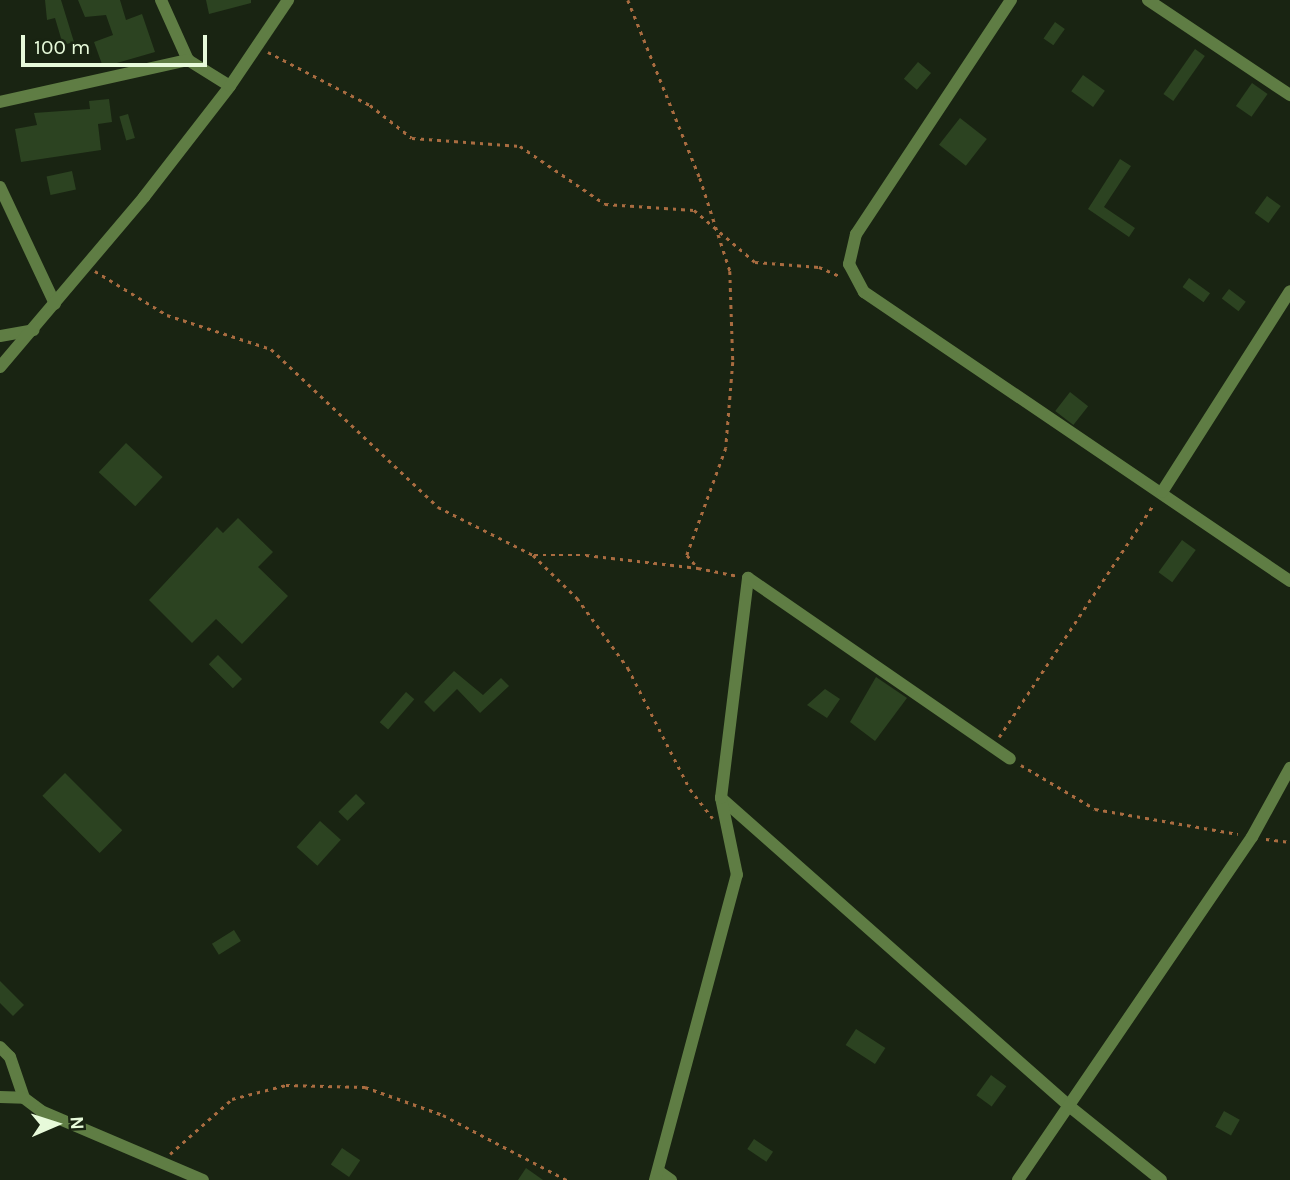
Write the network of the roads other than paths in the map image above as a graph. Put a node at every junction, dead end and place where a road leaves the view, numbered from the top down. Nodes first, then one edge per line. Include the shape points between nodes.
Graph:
1 (161, 0) edge
2 (288, 0) edge
3 (1011, 0) edge
4 (1148, 0) edge
5 (188, 60) junction
6 (230, 86) junction
7 (1290, 95) edge
8 (0, 103) edge
9 (0, 187) edge
10 (1290, 291) edge
11 (55, 304) junction
12 (33, 330) junction
13 (0, 335) edge
14 (0, 367) edge
15 (1162, 492) junction
16 (1290, 581) edge
17 (1010, 759) road end
18 (1290, 768) edge
19 (721, 798) junction
20 (0, 1047) edge
21 (0, 1097) edge
22 (24, 1098) junction
23 (1069, 1106) junction
24 (657, 1176) edge
25 (203, 1180) edge
26 (671, 1180) edge
27 (1018, 1180) edge
28 (1161, 1180) edge

1 - 5 street
2 - 6 street
3 - 15 street via 856,234 849,264 864,292
4 - 7 street
5 - 6 street
5 - 8 street
6 - 11 street
9 - 11 street
10 - 15 street
11 - 12 street
12 - 13 street
12 - 14 street
15 - 16 street
17 - 19 street via 748,578
18 - 23 street via 1252,837
19 - 23 street
19 - 24 street via 737,875
20 - 22 street via 10,1056
21 - 22 street
22 - 25 street via 41,1111
23 - 27 street
23 - 28 street
24 - 26 street

